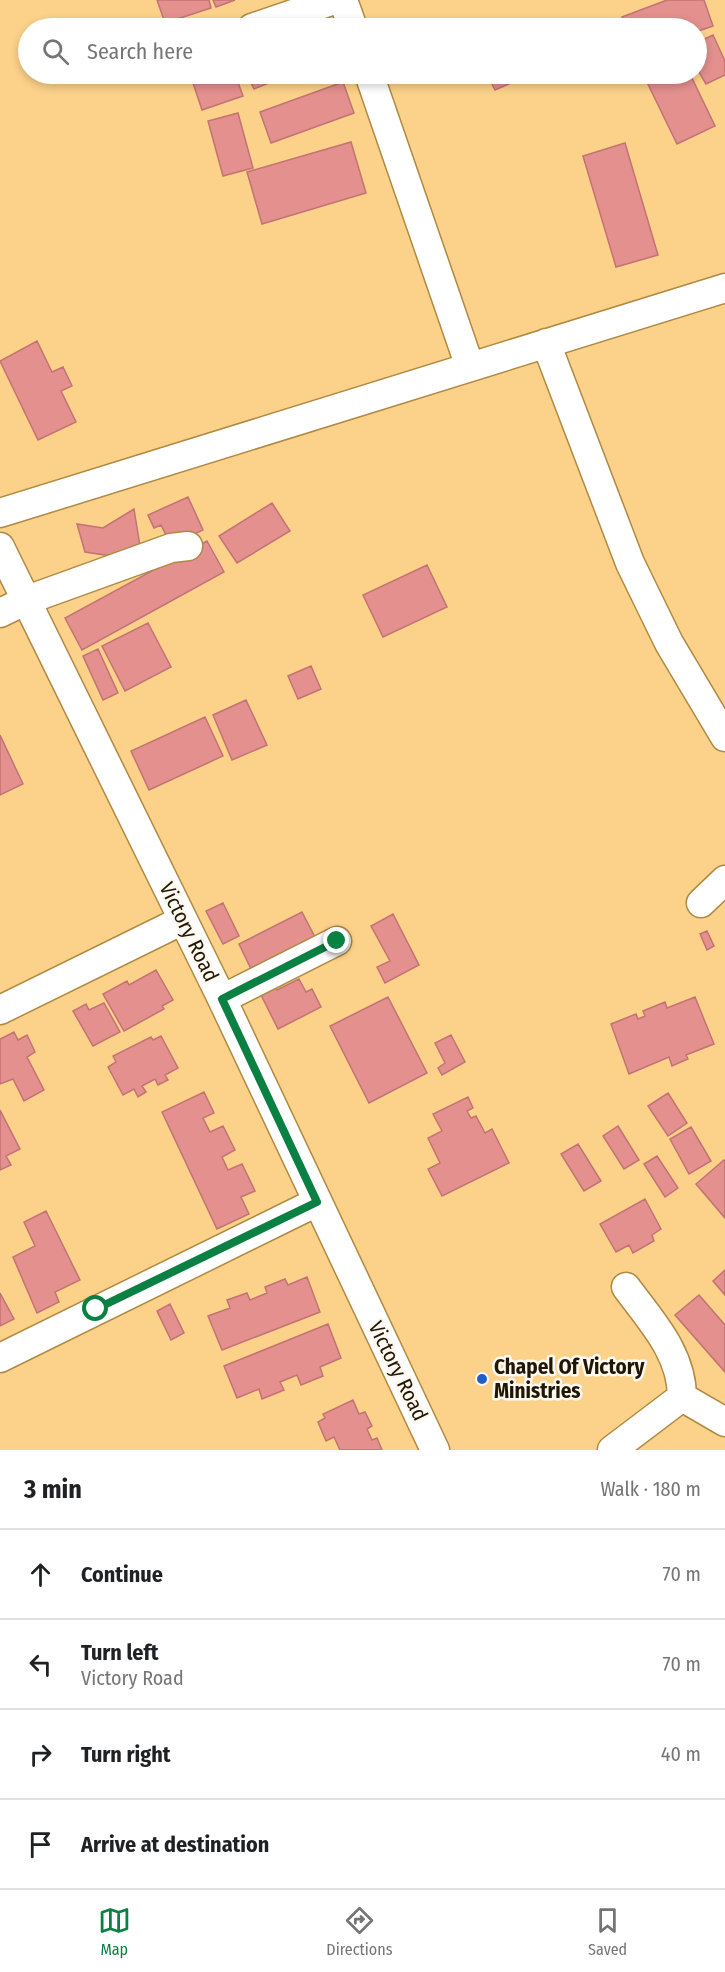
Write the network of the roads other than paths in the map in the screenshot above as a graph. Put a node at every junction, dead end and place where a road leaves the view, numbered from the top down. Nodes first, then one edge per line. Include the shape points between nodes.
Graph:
1 (334, 0) edge
2 (343, 0) edge
3 (281, 18) edge
4 (349, 18) edge
5 (372, 84) edge
6 (725, 288) edge
7 (546, 343) junction
8 (470, 367) junction
9 (0, 513) edge
10 (188, 546) dead end
11 (0, 547) edge
12 (27, 600) junction
13 (0, 613) edge
14 (725, 736) edge
15 (725, 880) edge
16 (701, 903) dead end
17 (183, 920) junction
18 (337, 941) dead end
19 (222, 999) junction
20 (0, 1011) edge
21 (317, 1202) junction
22 (626, 1287) dead end
23 (0, 1358) edge
24 (682, 1397) junction
25 (725, 1422) edge
26 (435, 1450) edge
27 (612, 1450) edge

1 - 3 street
2 - 4 street
5 - 8 street
6 - 7 street
7 - 8 street
7 - 14 street via 630,563 669,643
8 - 9 street
10 - 12 street via 171,548
11 - 12 street, Victory Road
12 - 13 street
12 - 17 street, Victory Road
15 - 16 street
17 - 19 street, Victory Road
17 - 20 street
18 - 19 street
19 - 21 street, Victory Road
21 - 23 street
21 - 26 street, Victory Road
22 - 24 street via 669,1345 682,1376
24 - 25 street
24 - 27 street

